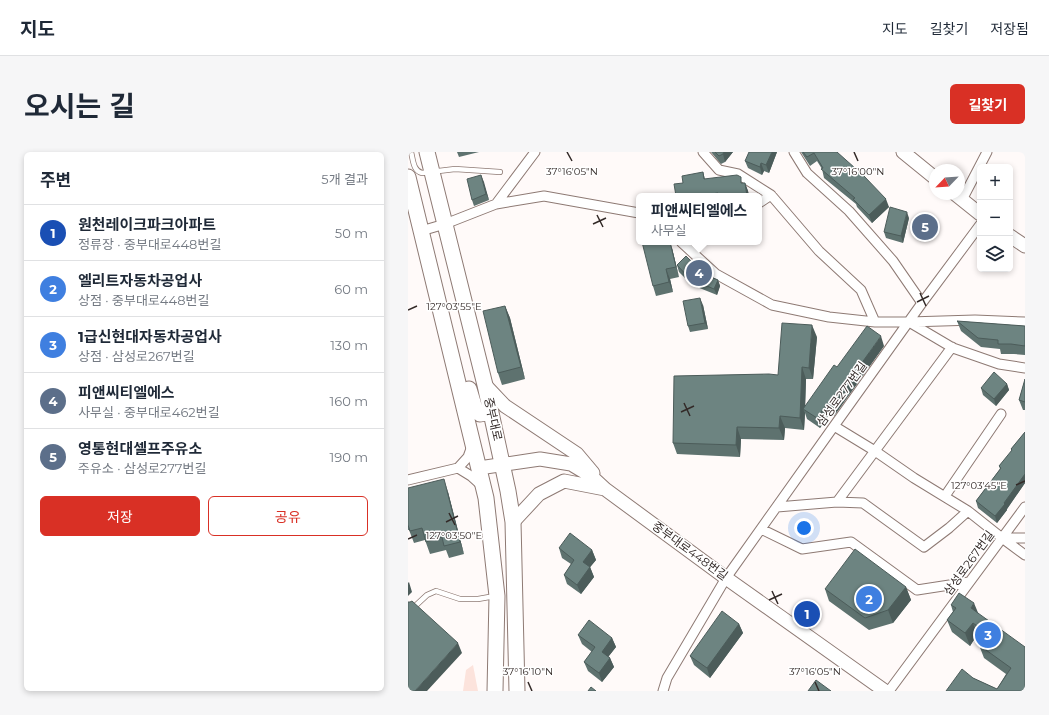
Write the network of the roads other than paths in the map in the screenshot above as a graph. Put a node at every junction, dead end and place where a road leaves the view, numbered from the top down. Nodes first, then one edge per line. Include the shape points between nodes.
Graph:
1 (410, 152) edge
2 (427, 152) edge
3 (535, 152) edge
4 (703, 152) edge
5 (794, 152) edge
6 (904, 152) edge
7 (987, 152) edge
8 (432, 172) junction
9 (500, 172) dead end
10 (929, 173) edge
11 (408, 177) edge
12 (965, 186) edge
13 (771, 195) junction
14 (962, 200) edge
15 (762, 201) edge
16 (496, 204) junction
17 (636, 212) edge
18 (977, 212) edge
19 (445, 224) junction
20 (977, 229) edge
21 (421, 231) junction
22 (1013, 238) edge
23 (684, 245) edge
24 (1025, 246) edge
25 (922, 302) junction
26 (874, 322) junction
27 (908, 322) junction
28 (1025, 322) edge
29 (449, 344) junction
30 (952, 347) junction
31 (1025, 368) edge
32 (485, 385) junction
33 (491, 412) junction
34 (1002, 414) dead end
35 (834, 426) junction
36 (473, 444) junction
37 (875, 451) junction
38 (503, 464) junction
39 (458, 468) junction
40 (479, 468) junction
41 (408, 480) edge
42 (484, 488) junction
43 (605, 489) junction
44 (945, 496) junction
45 (837, 502) junction
46 (1025, 506) edge
47 (777, 507) junction
48 (968, 511) junction
49 (513, 522) junction
50 (761, 529) junction
51 (1002, 538) junction
52 (1025, 538) edge
53 (1025, 555) edge
54 (726, 578) junction
55 (969, 582) junction
56 (497, 596) junction
57 (413, 608) edge
58 (495, 691) edge
59 (517, 691) edge
60 (663, 691) edge
61 (885, 691) edge
62 (889, 691) edge

1 - 8 lane via 418,172
2 - 8 main road, 중부대로
3 - 16 street
4 - 13 street via 719,170 738,174
5 - 25 street via 807,172 850,212 893,261
6 - 10 street
7 - 12 street
8 - 9 lane via 455,169
8 - 19 main road, 중부대로
11 - 21 main road, 중부대로
13 - 15 street
13 - 26 street via 819,251 861,290
14 - 18 street
16 - 17 street via 544,196
16 - 19 street
19 - 21 street
19 - 32 main road, 중부대로
20 - 25 street, 삼성로277번길
21 - 29 main road, 중부대로
22 - 24 street
23 - 26 street via 716,274 772,305 829,317
25 - 27 street, 삼성로277번길
26 - 27 street
27 - 28 street
27 - 30 street
27 - 35 street, 삼성로277번길
29 - 33 main road via 458,349 475,409 480,414
29 - 36 main road, 중부대로
30 - 31 street via 999,364
30 - 37 street
32 - 33 main road, 중부대로
32 - 43 street via 505,406 577,454
33 - 38 main road, 중부대로
34 - 44 street
35 - 37 street
35 - 47 street, 삼성로277번길
36 - 39 street via 468,457
36 - 40 main road, 중부대로
37 - 44 street
37 - 45 street
38 - 40 street, 중부대로448번길
38 - 43 street, 중부대로448번길 via 540,459 571,464 591,476
38 - 49 main road, 중부대로
39 - 41 street
39 - 42 street
40 - 42 main road, 중부대로
42 - 56 main road, 중부대로
43 - 49 street via 564,481 539,494
43 - 54 street, 중부대로448번길
44 - 48 street
45 - 47 street
45 - 48 street via 863,503 924,547
46 - 51 street, 삼성로267번길
47 - 50 street, 삼성로277번길
48 - 51 street
49 - 59 main road, 중부대로
50 - 54 street, 삼성로277번길
50 - 55 street via 802,549 851,542 917,590
51 - 52 street
51 - 53 street
51 - 55 street, 삼성로267번길
54 - 60 street, 삼성로277번길
54 - 61 street, 중부대로448번길
55 - 62 street, 삼성로267번길
56 - 57 lane via 460,599 436,591 427,595
56 - 58 main road, 중부대로

